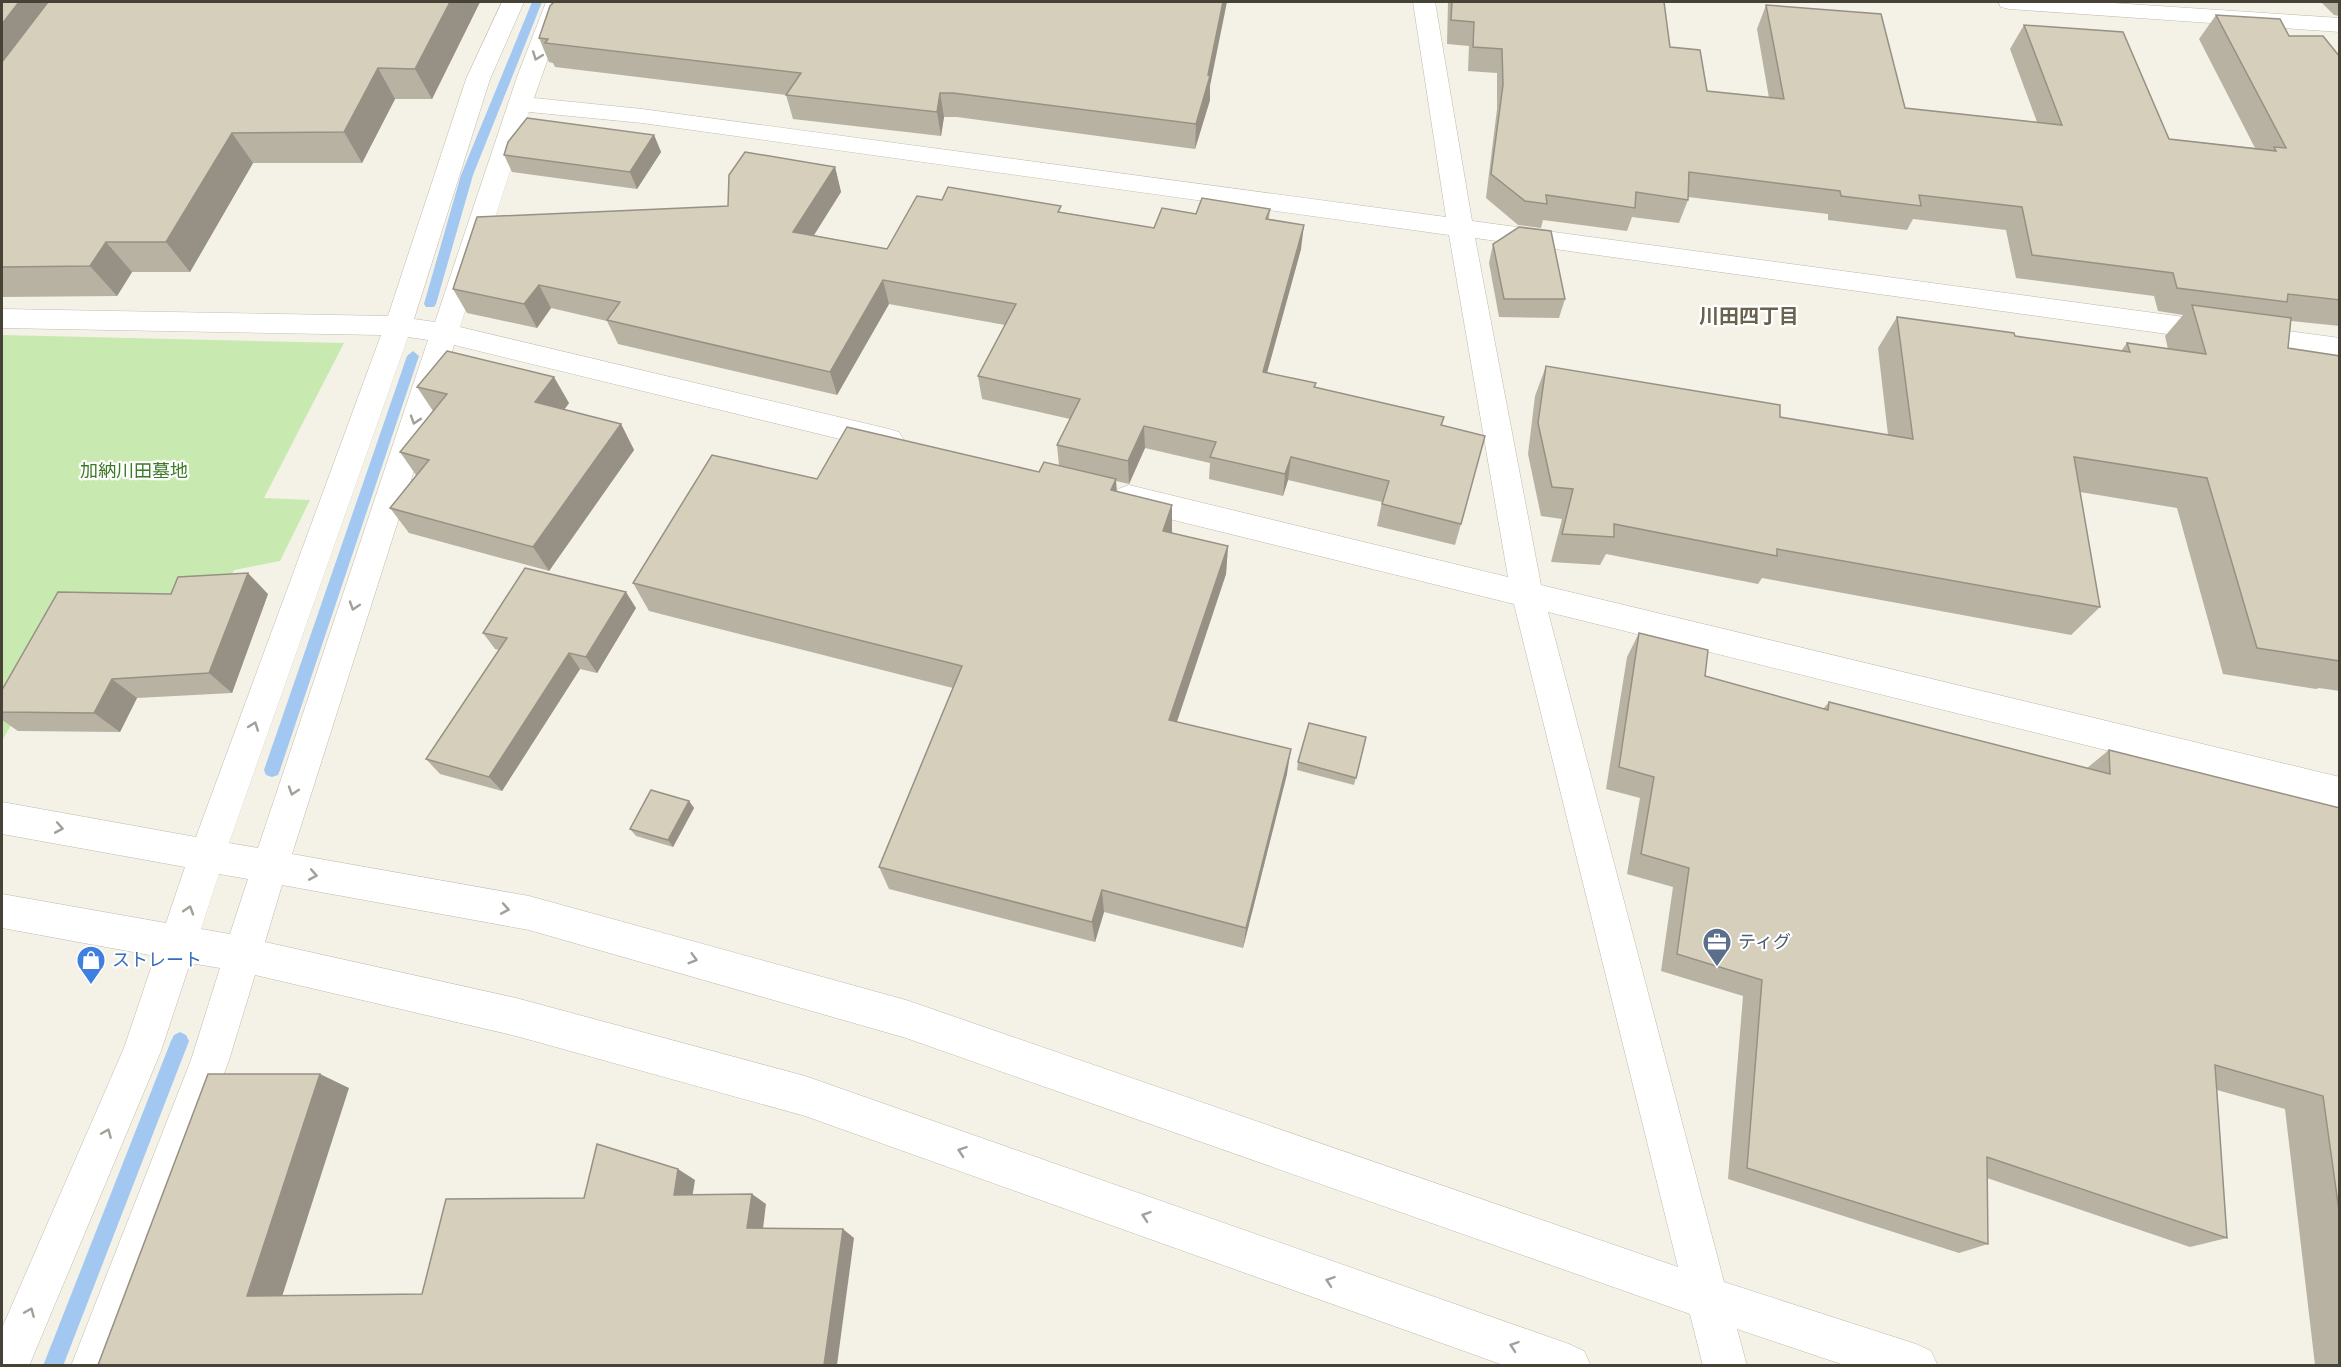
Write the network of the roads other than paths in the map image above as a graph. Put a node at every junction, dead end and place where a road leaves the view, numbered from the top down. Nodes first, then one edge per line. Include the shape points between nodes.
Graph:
1 (513, 2) edge
2 (557, 2) edge
3 (1425, 2) edge
4 (2009, 2) edge
5 (2272, 2) edge
6 (2287, 20) junction
7 (2340, 25) edge
8 (2307, 45) edge
9 (522, 104) junction
10 (1460, 226) junction
11 (2, 318) edge
12 (398, 326) junction
13 (444, 333) junction
14 (2340, 348) edge
15 (922, 447) edge
16 (1096, 489) edge
17 (1527, 593) junction
18 (2340, 793) edge
19 (2, 818) edge
20 (207, 855) junction
21 (269, 866) junction
22 (2, 911) edge
23 (179, 942) junction
24 (241, 954) junction
25 (1706, 1298) junction
26 (7, 1365) edge
27 (93, 1365) edge
28 (1569, 1365) edge
29 (1725, 1365) edge
30 (1916, 1365) edge

1 - 12 street via 478,79
2 -> 9 street
3 - 10 street
4 - 6 street
5 - 6 street
6 - 7 street
6 - 8 street
9 - 10 street via 642,116
9 - 13 street
10 - 14 street
10 - 17 street
11 - 12 street
12 - 13 street
20 -> 12 street
13 - 15 street
13 -> 21 street
16 - 17 street
17 - 18 street
17 - 25 street
19 -> 20 street
20 - 21 street
23 -> 20 street
21 - 24 street
21 -> 25 street via 529,913 906,1019
22 - 23 street
23 - 24 street
26 -> 23 street via 142,1051
24 - 27 street via 210,1060
28 -> 24 street via 806,1095 516,1017
25 - 29 street
25 - 30 street

